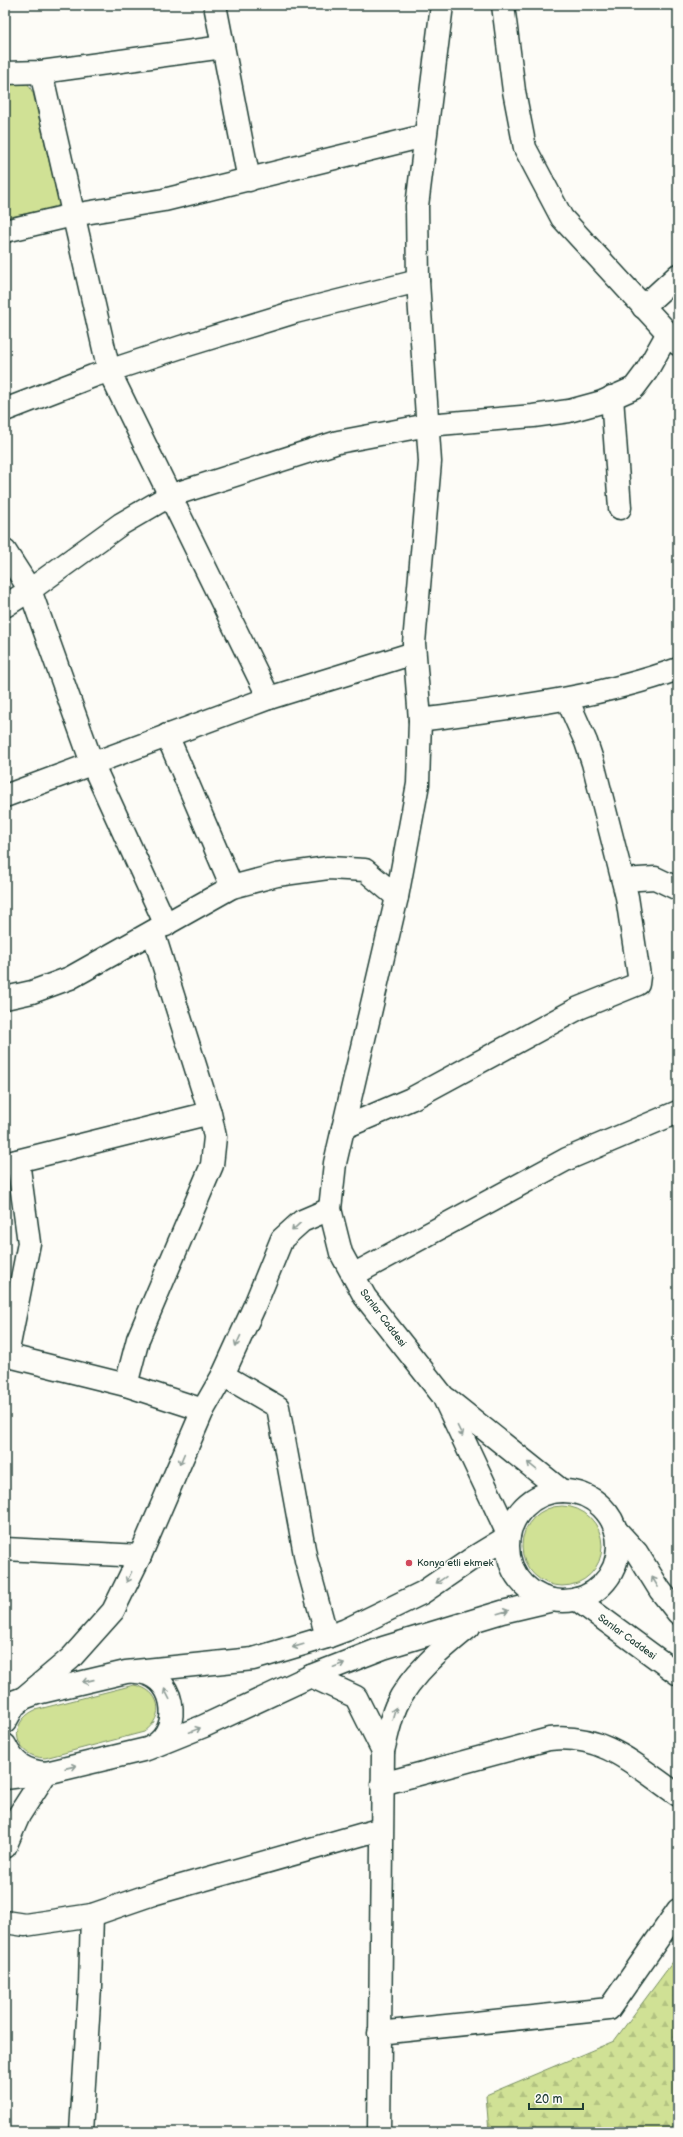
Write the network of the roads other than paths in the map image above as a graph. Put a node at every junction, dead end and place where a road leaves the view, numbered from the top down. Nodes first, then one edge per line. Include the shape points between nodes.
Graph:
1 (215, 5) edge
2 (442, 5) edge
3 (504, 5) edge
4 (223, 47) junction
5 (5, 72) edge
6 (41, 72) junction
7 (424, 136) junction
8 (249, 180) junction
9 (73, 215) junction
10 (5, 231) edge
11 (678, 275) edge
12 (418, 281) junction
13 (643, 307) junction
14 (673, 339) edge
15 (108, 371) junction
16 (612, 397) junction
17 (5, 410) edge
18 (428, 425) junction
19 (169, 496) junction
20 (620, 508) dead end
21 (5, 551) edge
22 (30, 590) junction
23 (5, 606) edge
24 (414, 653) junction
25 (678, 669) edge
26 (269, 698) junction
27 (567, 699) junction
28 (420, 720) junction
29 (167, 735) junction
30 (92, 763) junction
31 (5, 796) edge
32 (623, 880) junction
33 (232, 887) junction
34 (678, 889) edge
35 (397, 897) junction
36 (159, 929) junction
37 (5, 998) edge
38 (678, 1112) edge
39 (210, 1113) junction
40 (343, 1128) junction
41 (11, 1163) edge
42 (330, 1209) junction
43 (353, 1275) junction
44 (6, 1355) edge
45 (223, 1375) junction
46 (126, 1385) junction
47 (443, 1396) junction
48 (203, 1410) junction
49 (562, 1491) junction
50 (616, 1530) junction
51 (509, 1536) junction
52 (5, 1549) edge
53 (140, 1556) junction
54 (576, 1599) junction
55 (553, 1600) junction
56 (678, 1613) edge
57 (478, 1620) junction
58 (327, 1637) junction
59 (126, 1672) junction
60 (678, 1674) edge
61 (311, 1676) junction
62 (15, 1701) edge
63 (5, 1722) edge
64 (147, 1749) junction
65 (8, 1750) edge
66 (383, 1751) junction
67 (46, 1773) junction
68 (12, 1777) edge
69 (382, 1784) junction
70 (678, 1795) edge
71 (20, 1815) junction
72 (381, 1830) junction
73 (5, 1847) edge
74 (678, 1910) edge
75 (92, 1915) junction
76 (5, 1922) edge
77 (379, 2033) junction
78 (81, 2132) edge
79 (379, 2132) edge

1 - 4 street
2 - 7 street
3 - 13 street via 514,91 525,148 562,218
4 - 6 street
4 - 8 street
5 - 6 street
6 - 9 street
7 - 8 street
7 - 12 street via 416,206
8 - 9 street via 164,200
9 - 10 street
9 - 15 street
11 - 13 street
12 - 15 street via 295,312
12 - 18 street
13 - 14 street
14 - 16 street via 634,388
15 - 17 street
15 - 19 street
16 - 18 street via 569,411
16 - 20 street
18 - 19 street via 338,442
18 - 24 street via 428,503
19 - 22 street via 121,524
19 - 26 street
21 - 22 street
22 - 23 street
22 - 30 street
24 - 26 street
24 - 28 street
25 - 27 street via 640,683
26 - 29 street
27 - 28 street
27 - 32 street via 588,749
28 - 35 street via 418,784
29 - 30 street
29 - 33 street
30 - 31 street
30 - 36 street
32 - 34 street via 655,878
32 - 40 street via 638,968 638,984 579,1008 410,1099
33 - 35 street via 278,875 335,868 365,870
33 - 36 street
35 - 40 street
36 - 37 street via 70,978 32,992
36 - 39 street
38 - 43 street via 567,1159
39 - 41 street
39 - 46 street via 214,1137 212,1165 138,1339
40 - 42 street via 335,1162
41 - 44 street via 29,1243
42 - 43 street, Sarılar Caddesi via 341,1253
42 -> 45 street via 302,1221 282,1239
43 - 47 street, Sarılar Caddesi via 365,1297
44 - 46 street
45 - 48 street
45 - 58 street via 278,1407 306,1560
46 - 48 street
49 -> 47 street, Sarılar Caddesi
47 -> 51 street, Sarılar Caddesi
48 -> 53 street
49 - 50 street, Sarılar Caddesi via 580,1493 596,1502 608,1514
49 - 51 street, Sarılar Caddesi via 544,1494 528,1504 516,1518
50 - 54 street, Sarılar Caddesi via 619,1548 615,1565 606,1581 593,1592
56 -> 50 street, Sarılar Caddesi via 637,1553
51 - 55 street, Sarılar Caddesi via 509,1553 517,1574 524,1584 537,1594
51 -> 58 street via 422,1593
52 - 53 street
53 -> 62 street via 113,1611 82,1648
54 - 55 street, Sarılar Caddesi
54 - 60 street, Sarılar Caddesi
57 -> 55 street
61 -> 57 street via 383,1648
66 -> 57 street via 396,1706 411,1684 440,1650
58 -> 59 street via 253,1659
59 -> 62 street
64 -> 59 street via 158,1743 167,1733 172,1721 173,1708 162,1684 152,1676
64 -> 61 street via 204,1726
61 - 66 street via 356,1697
62 - 63 street
67 -> 64 street
65 - 67 street via 20,1766 32,1772
65 - 68 street
66 - 69 street
67 - 68 street
67 - 71 street
68 - 71 street via 21,1796
69 - 70 street via 564,1737 602,1745
69 - 72 street
71 - 73 street
72 - 75 street via 152,1894
72 - 77 street
74 - 77 street via 609,2009
75 - 76 street via 26,1925
75 - 78 street
77 - 79 street

